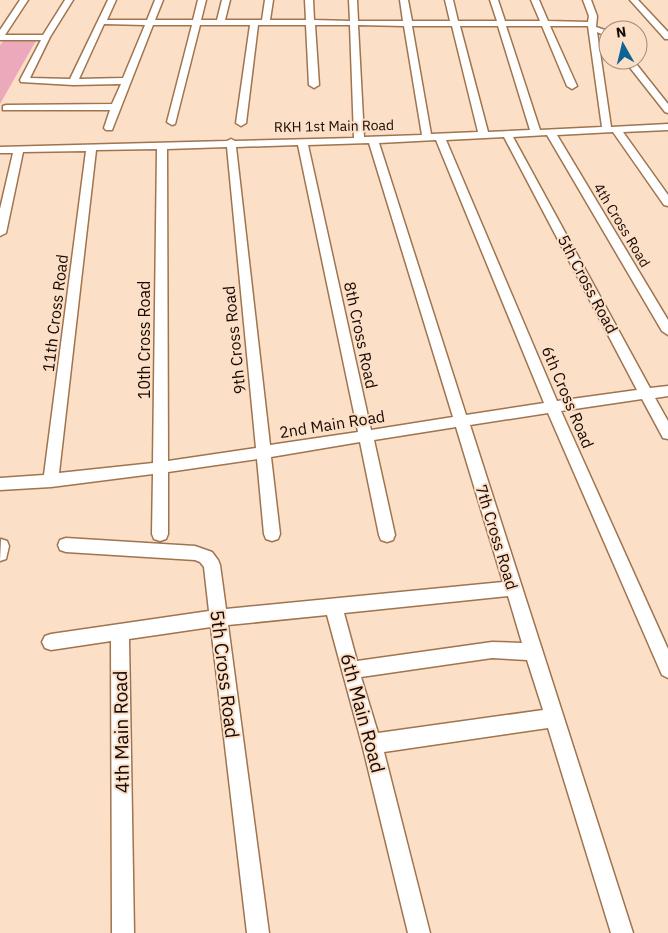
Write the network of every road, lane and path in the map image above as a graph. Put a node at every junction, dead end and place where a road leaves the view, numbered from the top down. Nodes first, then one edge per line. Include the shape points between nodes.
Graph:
1 (24, 0) edge
2 (68, 0) edge
3 (112, 0) edge
4 (159, 0) edge
5 (202, 0) edge
6 (226, 0) edge
7 (269, 0) edge
8 (309, 0) edge
9 (353, 0) edge
10 (404, 0) edge
11 (449, 0) edge
12 (494, 0) edge
13 (535, 0) edge
14 (587, 0) edge
15 (634, 0) edge
16 (101, 22) junction
17 (150, 22) junction
18 (196, 23) junction
19 (220, 23) junction
20 (254, 23) junction
21 (266, 23) junction
22 (309, 23) junction
23 (353, 23) junction
24 (408, 24) junction
25 (455, 24) junction
26 (502, 24) junction
27 (545, 24) junction
28 (592, 26) junction
29 (598, 28) edge
30 (0, 37) edge
31 (46, 37) junction
32 (668, 37) edge
33 (636, 70) edge
34 (128, 81) junction
35 (73, 82) junction
36 (314, 85) dead end
37 (572, 86) dead end
38 (116, 107) junction
39 (6, 108) dead end
40 (668, 110) edge
41 (172, 122) dead end
42 (241, 123) dead end
43 (668, 127) edge
44 (109, 128) dead end
45 (612, 130) junction
46 (536, 133) junction
47 (551, 133) junction
48 (507, 134) junction
49 (484, 135) junction
50 (434, 137) junction
51 (366, 140) junction
52 (302, 141) junction
53 (231, 142) junction
54 (162, 145) junction
55 (91, 148) junction
56 (0, 150) edge
57 (19, 150) junction
58 (668, 203) edge
59 (0, 232) edge
60 (668, 331) edge
61 (668, 391) edge
62 (647, 394) junction
63 (552, 406) junction
64 (462, 422) junction
65 (668, 434) edge
66 (364, 436) junction
67 (263, 452) junction
68 (161, 467) junction
69 (51, 481) junction
70 (0, 484) edge
71 (160, 534) dead end
72 (272, 534) dead end
73 (387, 536) dead end
74 (66, 545) dead end
75 (513, 588) junction
76 (334, 607) junction
77 (218, 618) junction
78 (120, 631) junction
79 (51, 642) dead end
80 (533, 652) junction
81 (668, 669) edge
82 (350, 670) junction
83 (554, 718) junction
84 (372, 744) junction
85 (123, 933) edge
86 (258, 933) edge
87 (419, 933) edge
88 (622, 933) edge

1 - 30 street
2 - 31 street
3 - 16 street
4 - 17 street
5 - 18 street
6 - 19 street
7 - 21 street
8 - 22 street
9 - 23 street, 7th Cross Road
10 - 24 street, 6th Cross Road
11 - 25 street
12 - 26 street
13 - 27 street
14 - 28 street via 593,16
15 - 32 street
16 - 17 street
16 - 35 street
17 - 18 street
17 - 34 street
18 - 19 street
18 - 41 street
19 - 20 street
20 - 21 street
20 - 42 street
21 - 22 street
22 - 23 street
22 - 36 street
23 - 24 street
23 - 51 street, 7th Cross Road
24 - 25 street
24 - 50 street, 6th Cross Road
25 - 26 street
25 - 49 street
26 - 27 street
26 - 46 street
27 - 28 street
27 - 37 street
28 - 29 street
28 - 45 street
30 - 31 street
31 - 35 street via 24,80
33 - 40 street
34 - 35 street
34 - 38 street
38 - 39 street
38 - 44 street
43 - 45 street, RKH 1st Main Road
45 - 47 street, RKH 1st Main Road
45 - 58 street
46 - 47 street, RKH 1st Main Road
46 - 48 street, RKH 1st Main Road
47 - 60 street, 4th Cross Road
48 - 49 street, RKH 1st Main Road
48 - 62 street, 5th Cross Road
49 - 50 street, RKH 1st Main Road
50 - 51 street, RKH 1st Main Road
50 - 63 street, 6th Cross Road
51 - 52 street, RKH 1st Main Road
51 - 64 street, 7th Cross Road
52 - 53 street, RKH 1st Main Road
52 - 66 street, 8th Cross Road
53 - 54 street, RKH 1st Main Road
53 - 67 street, 9th Cross Road
54 - 55 street, RKH 1st Main Road
54 - 68 street, 10th Cross Road
55 - 57 street, RKH 1st Main Road
55 - 69 street, 11th Cross Road
56 - 57 street, RKH 1st Main Road
57 - 59 street
61 - 62 street, 2nd Main Road
62 - 63 street, 2nd Main Road
62 - 65 street, 5th Cross Road
63 - 64 street, 2nd Main Road
63 - 81 street, 6th Cross Road
64 - 66 street, 2nd Main Road
64 - 75 street, 7th Cross Road
66 - 67 street, 2nd Main Road
66 - 73 street, 8th Cross Road
67 - 68 street, 2nd Main Road
67 - 72 street, 9th Cross Road
68 - 69 street, 2nd Main Road
68 - 71 street, 10th Cross Road
69 - 70 street, 2nd Main Road
74 - 77 street, 5th Cross Road via 195,553 206,557 212,565
75 - 76 street
75 - 80 street, 7th Cross Road
76 - 77 street
76 - 82 street, 6th Main Road
77 - 78 street
77 - 86 street, 5th Cross Road
78 - 79 street
78 - 85 street, 4th Main Road
80 - 82 street via 492,650
80 - 83 street, 7th Cross Road
82 - 84 street, 6th Main Road
83 - 84 street
83 - 88 street, 7th Cross Road
84 - 87 street, 6th Main Road

